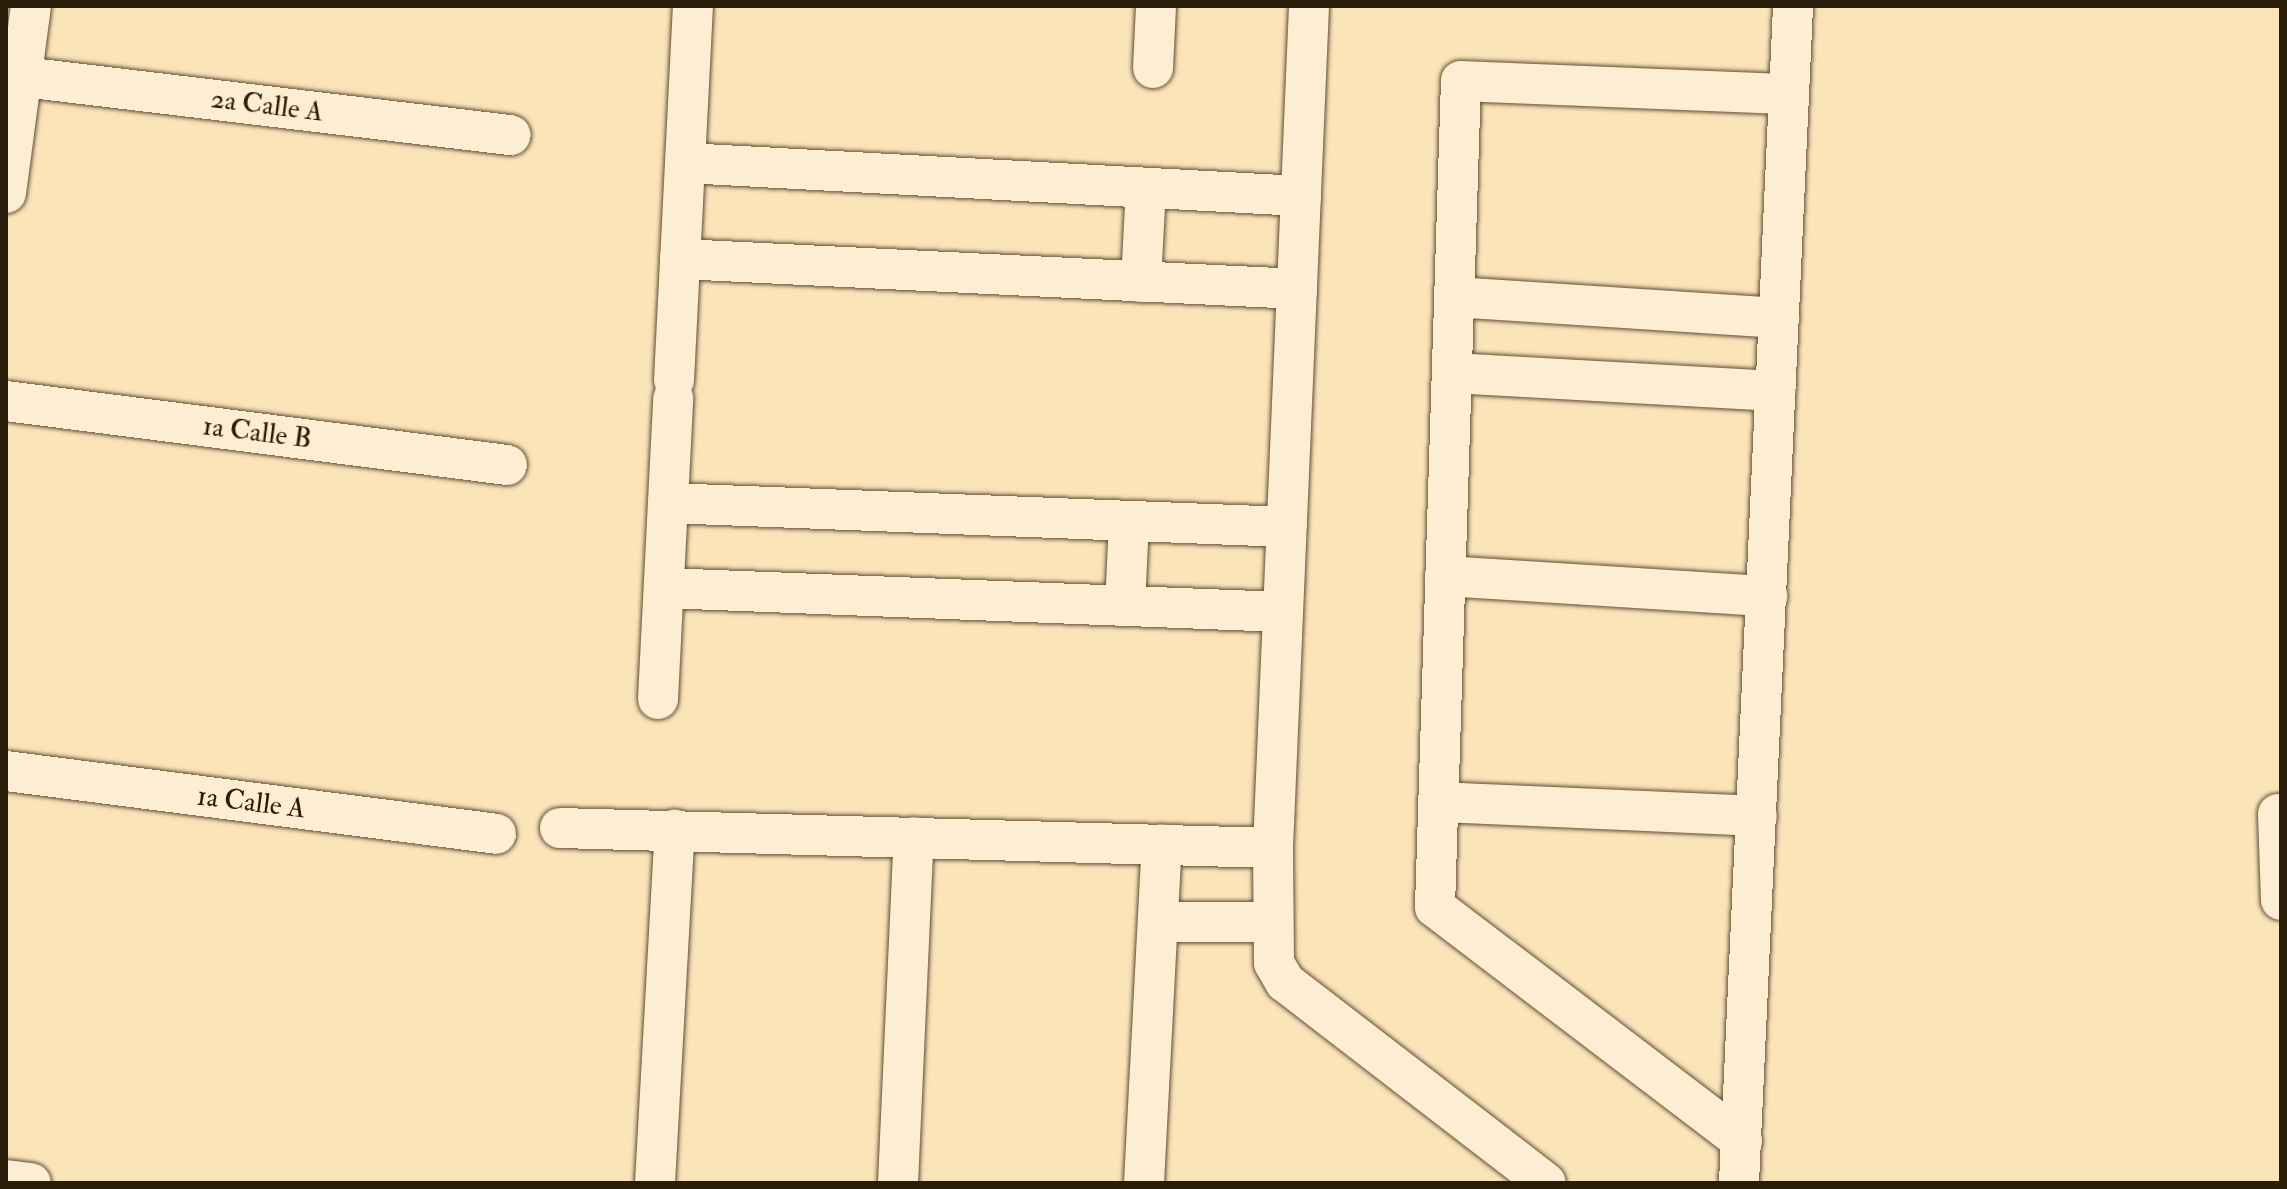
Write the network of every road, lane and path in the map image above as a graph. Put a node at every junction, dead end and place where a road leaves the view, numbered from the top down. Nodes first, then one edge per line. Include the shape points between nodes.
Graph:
1 (31, 6) edge
2 (693, 6) edge
3 (1156, 6) edge
4 (1309, 6) edge
5 (1793, 6) edge
6 (1153, 68) dead end
7 (23, 77) junction
8 (1789, 94) junction
9 (511, 135) dead end
10 (685, 163) junction
11 (1146, 188) junction
12 (6, 192) edge
13 (1301, 196) junction
14 (680, 259) junction
15 (1141, 282) junction
16 (1297, 289) junction
17 (1454, 297) junction
18 (1779, 318) junction
19 (1452, 373) junction
20 (1776, 391) junction
21 (6, 401) edge
22 (507, 465) dead end
23 (668, 503) junction
24 (1129, 521) junction
25 (1287, 527) junction
26 (1445, 576) junction
27 (664, 588) junction
28 (1767, 596) junction
29 (1125, 606) junction
30 (1283, 612) junction
31 (658, 699) dead end
32 (6, 771) edge
33 (1439, 802) junction
34 (2278, 814) dead end
35 (1757, 816) junction
36 (560, 828) dead end
37 (675, 830) junction
38 (496, 834) dead end
39 (914, 837) junction
40 (1162, 844) junction
41 (1273, 848) junction
42 (2281, 900) edge
43 (1158, 922) junction
44 (1271, 922) junction
45 (1742, 1141) junction
46 (6, 1180) edge
47 (31, 1183) edge
48 (655, 1183) edge
49 (898, 1183) edge
50 (1144, 1183) edge
51 (1546, 1183) edge
52 (1739, 1183) edge

1 - 7 street
2 - 10 street
3 - 6 street
4 - 13 street
5 - 8 street
7 - 9 street, 2a Calle A
7 - 12 street
8 - 17 street via 1461,81
8 - 18 street
10 - 11 street
10 - 14 street
11 - 13 street
11 - 15 street
13 - 16 street
14 - 15 street
14 - 23 street
15 - 16 street
16 - 25 street
17 - 18 street
17 - 19 street
18 - 20 street
19 - 20 street
19 - 26 street
20 - 28 street
21 - 22 street, 1a Calle B
23 - 24 street
23 - 27 street
24 - 25 street
24 - 29 street
25 - 30 street
26 - 28 street
26 - 33 street
27 - 29 street
27 - 31 street
28 - 35 street
29 - 30 street
30 - 41 street
32 - 38 street, 1a Calle A
33 - 35 street
33 - 45 street via 1435,907
34 - 42 street
35 - 45 street
36 - 37 street
37 - 39 street
37 - 48 street
39 - 40 street
39 - 49 street
40 - 41 street
40 - 43 street
41 - 44 street
43 - 44 street
43 - 50 street
44 - 51 street via 1274,963 1285,982
45 - 52 street
46 - 47 street

